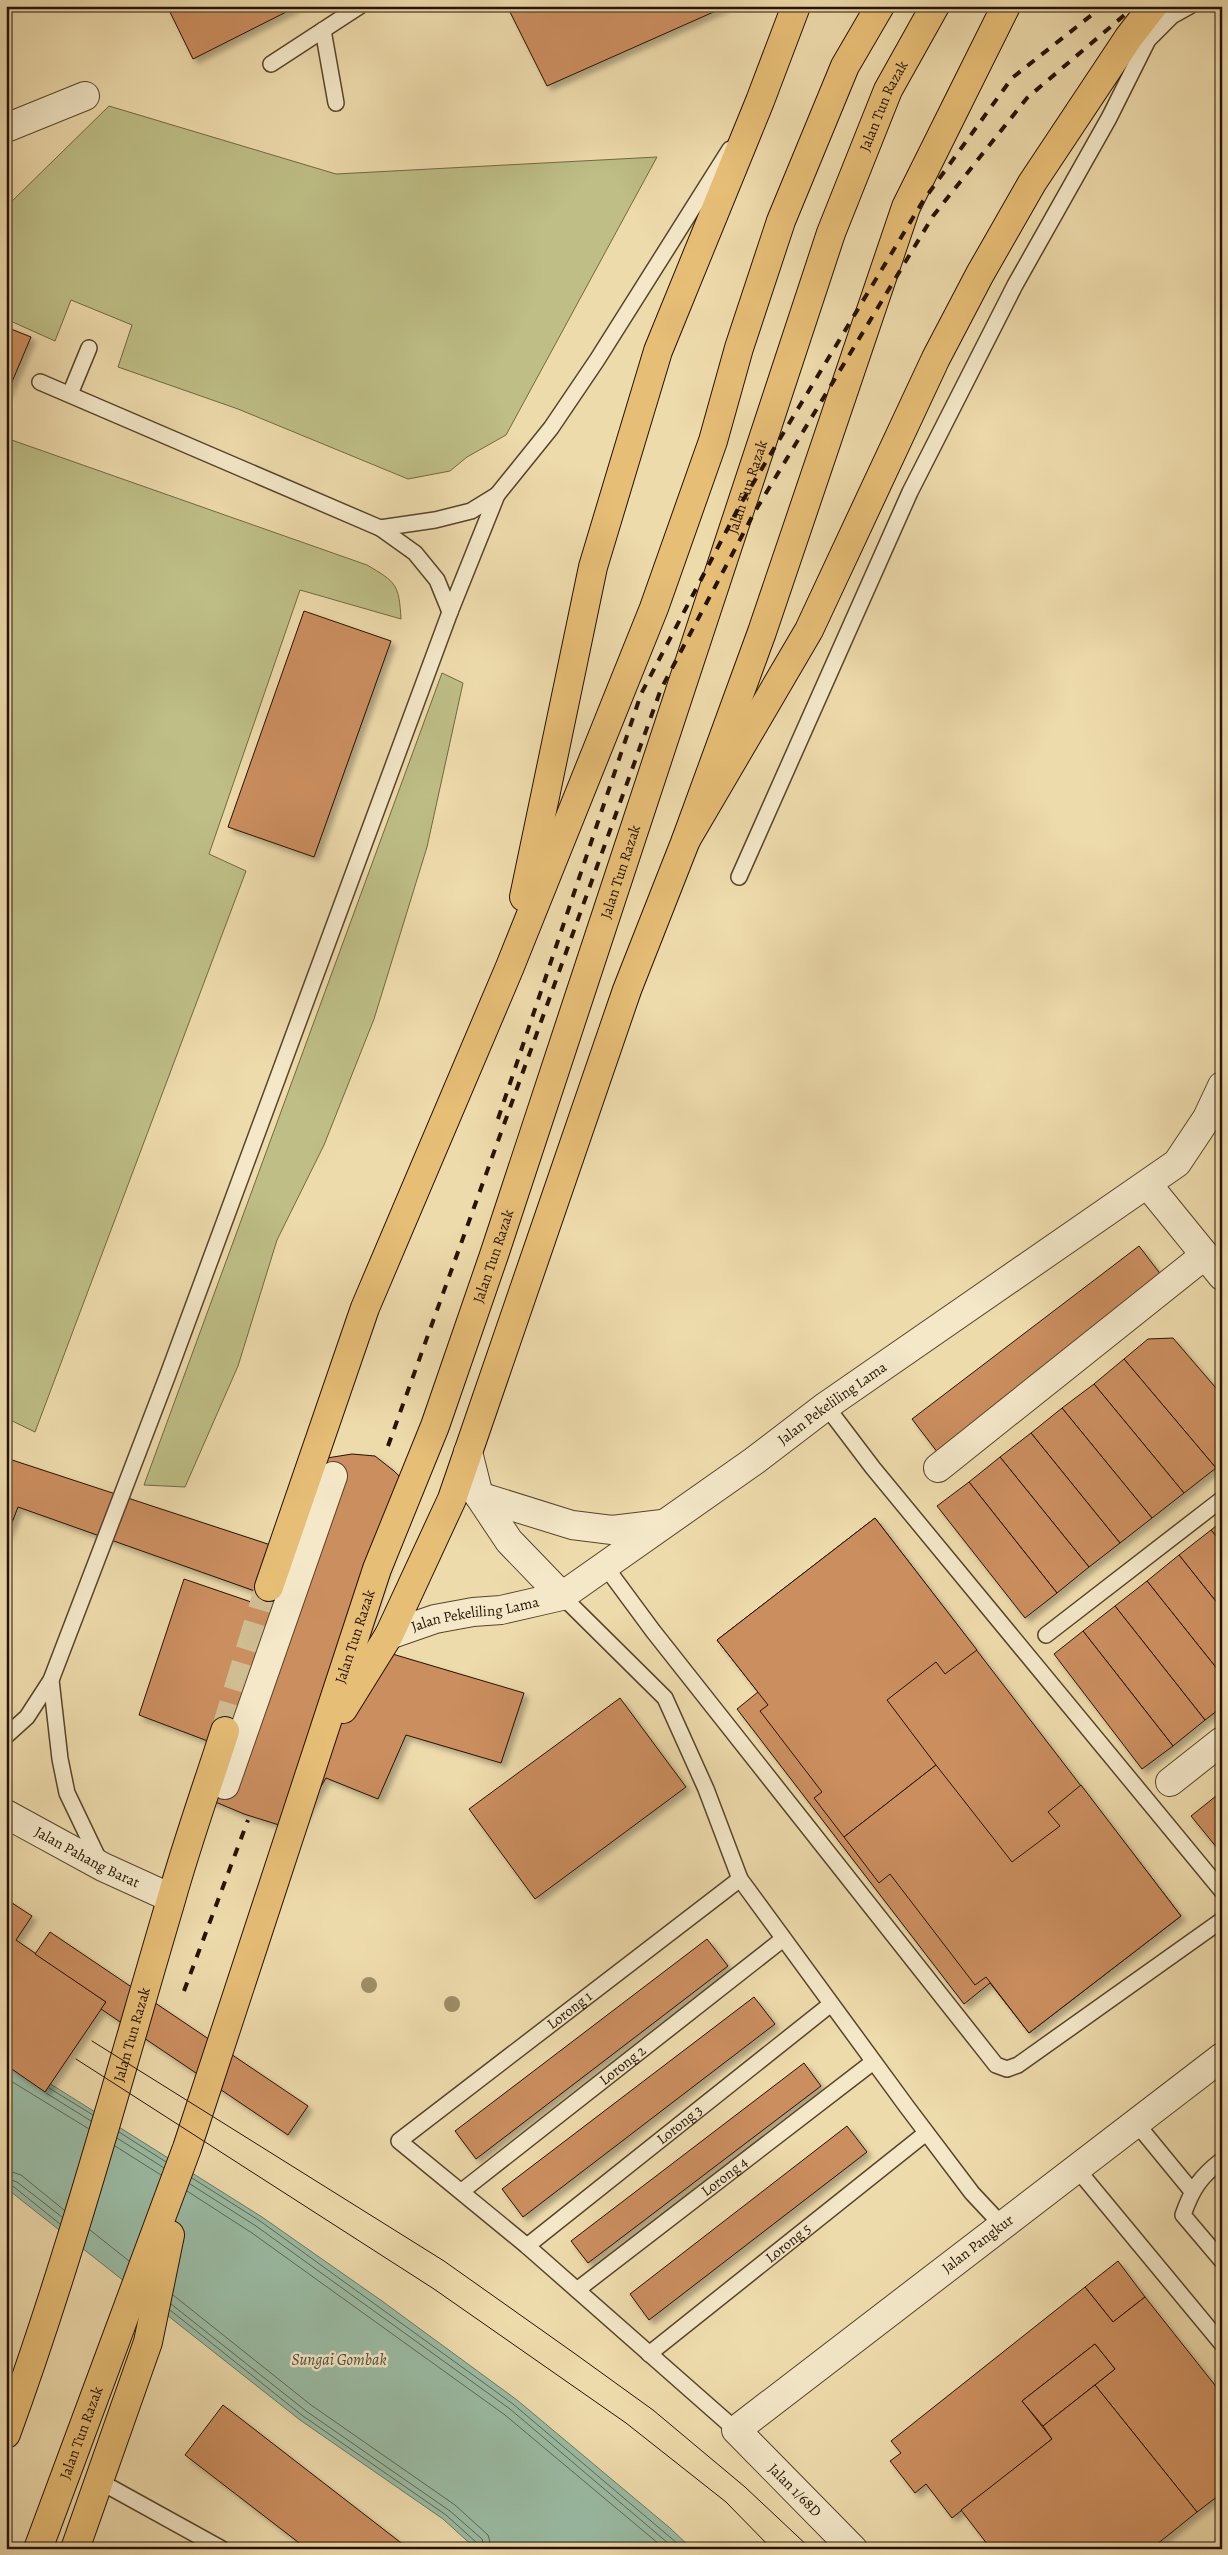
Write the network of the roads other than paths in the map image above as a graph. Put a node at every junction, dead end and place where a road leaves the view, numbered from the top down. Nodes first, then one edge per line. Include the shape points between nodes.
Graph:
1 (360, 6) edge
2 (796, 6) edge
3 (816, 6) edge
4 (880, 6) edge
5 (935, 6) edge
6 (1006, 6) edge
7 (1153, 6) edge
8 (1190, 6) edge
9 (323, 30) junction
10 (271, 64) dead end
11 (85, 96) dead end
12 (760, 102) junction
13 (336, 103) dead end
14 (7, 123) edge
15 (89, 348) dead end
16 (40, 382) dead end
17 (70, 394) junction
18 (496, 495) junction
19 (380, 528) junction
20 (450, 612) junction
21 (686, 840) junction
22 (739, 878) dead end
23 (509, 969) junction
24 (1222, 1086) edge
25 (1148, 1185) junction
26 (1205, 1256) junction
27 (1222, 1276) edge
28 (826, 1406) junction
29 (468, 1452) junction
30 (938, 1468) dead end
31 (333, 1476) dead end
32 (479, 1496) junction
33 (1222, 1499) edge
34 (666, 1523) junction
35 (605, 1566) junction
36 (269, 1586) tunnel mouth
37 (562, 1596) junction
38 (388, 1635) junction
39 (1046, 1635) dead end
40 (50, 1680) junction
41 (225, 1731) tunnel mouth
42 (6, 1736) edge
43 (1222, 1741) edge
44 (321, 1744) junction
45 (1170, 1782) dead end
46 (225, 1785) dead end
47 (6, 1814) edge
48 (103, 1867) junction
49 (740, 1879) junction
50 (1222, 1891) edge
51 (171, 1898) junction
52 (1222, 1920) edge
53 (783, 1939) junction
54 (831, 2004) junction
55 (1222, 2057) edge
56 (873, 2062) junction
57 (1136, 2123) junction
58 (926, 2133) junction
59 (188, 2148) junction
60 (1222, 2160) edge
61 (1077, 2169) junction
62 (1191, 2190) junction
63 (462, 2191) junction
64 (1001, 2224) junction
65 (527, 2246) junction
66 (1222, 2262) edge
67 (577, 2290) junction
68 (41, 2339) junction
69 (1222, 2344) edge
70 (649, 2354) junction
71 (6, 2375) edge
72 (736, 2430) junction
73 (6, 2434) edge
74 (99, 2481) junction
75 (38, 2549) edge
76 (74, 2549) edge
77 (222, 2549) edge
78 (853, 2549) edge

1 - 9 lane
2 - 12 main road
3 - 12 main road
4 - 23 main road via 845,66 780,220 713,441 654,608
5 - 44 main road, Jalan Tun Razak via 888,90 831,233 494,1255 434,1426 377,1569
6 - 21 main road via 906,207 762,632
7 - 21 main road via 1032,184 980,274 932,366 809,630
8 - 22 lane via 1172,16 1148,40 1109,118 1015,285 910,492
9 - 10 lane
9 - 13 lane
11 - 14 street
12 - 18 lane via 551,428
12 - 23 main road via 658,351 593,567
15 - 17 lane
16 - 17 lane
17 - 19 lane
18 - 19 lane via 470,511
18 - 20 lane
19 - 20 lane via 415,553 437,580
20 - 40 lane via 167,1378
21 - 29 main road, Jalan Tun Razak via 627,990
23 - 36 main road via 365,1308
24 - 25 street, Jalan Pekeliling Lama via 1207,1118 1177,1163
25 - 26 street
25 - 28 street, Jalan Pekeliling Lama
26 - 27 street
26 - 30 street
28 - 34 street, Jalan Pekeliling Lama
28 - 50 lane via 879,1475
29 - 32 street
29 - 38 main road, Jalan Tun Razak via 452,1498
31 - 46 street
32 - 34 street via 572,1525 612,1530
32 - 37 street via 509,1541
33 - 39 lane
34 - 35 street, Jalan Pekeliling Lama
35 - 37 street, Jalan Pekeliling Lama
35 - 52 lane via 996,2065 1007,2069 1018,2065
37 - 38 street, Jalan Pekeliling Lama via 501,1610 435,1619
37 - 49 lane via 665,1698 706,1789
38 - 44 main road, Jalan Tun Razak
40 - 42 lane via 27,1717
40 - 48 lane via 67,1793
41 - 51 main road, Jalan Tun Razak
43 - 45 street
44 - 59 main road, Jalan Tun Razak
47 - 48 street, Jalan Pahang Barat
48 - 51 street, Jalan Pahang Barat
49 - 53 lane
49 - 63 lane, Lorong 1 via 399,2141
51 - 68 main road, Jalan Tun Razak
53 - 54 lane
53 - 63 lane, Lorong 2
54 - 56 lane
54 - 65 lane, Lorong 3
55 - 57 street, Jalan Pangkur
56 - 58 lane
56 - 67 lane, Lorong 4
57 - 61 street, Jalan Pangkur
57 - 62 lane
58 - 64 lane via 972,2193
58 - 70 lane, Lorong 5
59 - 74 main road, Jalan Tun Razak via 148,2342
59 - 75 main road, Jalan Tun Razak
60 - 62 lane via 1208,2170
61 - 64 street, Jalan Pangkur
61 - 69 lane
62 - 66 lane via 1183,2215
63 - 65 lane
64 - 72 street, Jalan Pangkur
65 - 67 lane
67 - 70 lane
68 - 71 main road, Jalan Tun Razak
68 - 73 main road, Jalan Tun Razak
70 - 72 lane
72 - 78 street, Jalan 1/68D
74 - 76 main road, Jalan Tun Razak
74 - 77 lane

